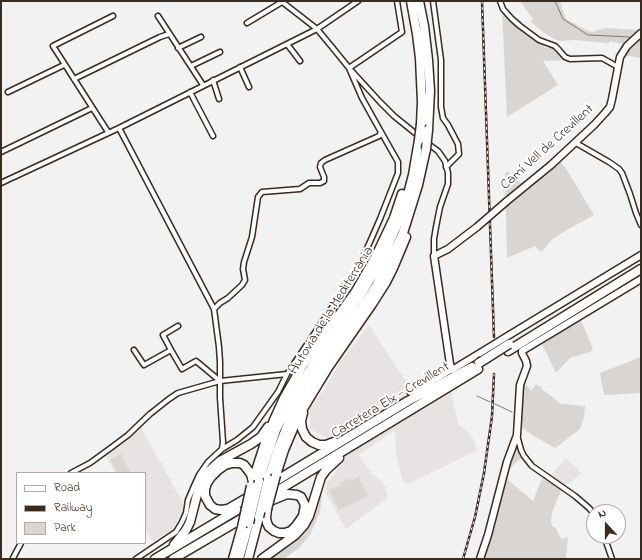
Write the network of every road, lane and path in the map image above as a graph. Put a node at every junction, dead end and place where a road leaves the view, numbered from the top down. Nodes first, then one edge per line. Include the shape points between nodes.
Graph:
1 (358, 1) edge
2 (397, 1) edge
3 (411, 1) edge
4 (419, 1) edge
5 (433, 1) edge
6 (500, 1) edge
7 (282, 2) edge
8 (353, 2) edge
9 (113, 16) dead end
10 (158, 16) dead end
11 (247, 23) dead end
12 (317, 29) junction
13 (641, 33) edge
14 (169, 34) junction
15 (201, 37) dead end
16 (287, 44) junction
17 (178, 48) junction
18 (220, 52) dead end
19 (300, 61) dead end
20 (64, 65) junction
21 (191, 66) junction
22 (240, 67) junction
23 (349, 68) junction
24 (618, 68) junction
25 (74, 80) junction
26 (212, 80) junction
27 (203, 85) junction
28 (249, 87) dead end
29 (8, 92) dead end
30 (190, 92) junction
31 (219, 98) dead end
32 (92, 108) junction
33 (118, 128) junction
34 (108, 132) junction
35 (381, 132) junction
36 (213, 136) dead end
37 (576, 143) junction
38 (1, 152) edge
39 (416, 154) junction
40 (446, 167) junction
41 (1, 183) edge
42 (418, 185) junction
43 (641, 225) edge
44 (434, 256) junction
45 (641, 256) edge
46 (641, 264) edge
47 (641, 269) edge
48 (641, 278) edge
49 (214, 309) junction
50 (178, 326) dead end
51 (508, 348) junction
52 (134, 350) dead end
53 (171, 350) junction
54 (476, 366) junction
55 (452, 370) junction
56 (287, 374) junction
57 (220, 381) junction
58 (410, 393) dead end
59 (307, 402) junction
60 (409, 411) junction
61 (274, 420) junction
62 (374, 422) junction
63 (518, 437) junction
64 (222, 449) junction
65 (347, 452) junction
66 (73, 472) edge
67 (254, 483) junction
68 (270, 501) junction
69 (586, 505) edge
70 (245, 525) junction
71 (210, 538) junction
72 (21, 544) edge
73 (607, 544) edge
74 (14, 559) edge
75 (136, 559) edge
76 (155, 559) edge
77 (166, 559) edge
78 (173, 559) edge
79 (188, 559) edge
80 (233, 559) edge
81 (239, 559) edge
82 (248, 559) edge
83 (262, 559) edge
84 (480, 559) edge
85 (612, 559) edge

1 - 8 street
2 - 23 street via 402,32
3 - 39 highway, Autovia de la Mediterrània, bridge via 420,58 422,102
4 - 42 highway, Autovia de la Mediterrània, bridge via 430,91 426,149
5 - 40 street via 441,60 443,118 458,144 459,154
6 - 24 street via 503,9 520,26 539,40 555,46 565,57 602,58
7 - 11 street
7 - 12 street
8 - 12 street
9 - 20 street via 53,46
10 - 14 street
12 - 16 street
12 - 23 street
13 - 24 street, Camí Vell de Crevillent via 627,46 620,57
14 - 17 street
14 - 25 street
15 - 17 street
16 - 19 street
16 - 22 street
17 - 21 street
18 - 21 street
20 - 25 street
20 - 29 street
21 - 27 street
22 - 26 street
22 - 28 street
23 - 35 street
23 - 40 street via 394,116 438,151
24 - 37 street, Camí Vell de Crevillent via 610,107
25 - 32 street
26 - 27 street
26 - 31 street
27 - 30 street
30 - 33 street
30 - 36 street
32 - 34 street
32 - 38 street
33 - 34 street
33 - 49 street
34 - 41 street
35 - 49 street via 379,136 321,163 324,181 309,183 300,189 262,192 258,197 252,237 244,262 242,285
35 - 56 street via 398,162 398,173 362,260
37 - 43 street via 609,162 622,173
37 - 44 street, Camí Vell de Crevillent, bridge via 477,227 448,249
39 - 61 highway via 394,218 376,256 356,291 303,366
39 - 67 highway, Autovia de la Mediterrània via 408,194 388,245 365,289 289,403 276,430 263,468
40 - 44 street via 448,184 436,227
42 - 59 highway via 409,228 386,282 328,366
42 - 82 highway, Autovia de la Mediterrània, bridge via 403,233 376,286 308,385 291,416 268,479
44 - 55 street
45 - 55 street, bridge
46 - 51 highway, Carretera Elx - Crevillent
47 - 51 highway, Carretera Elx - Crevillent
48 - 63 street via 522,351 526,366 520,385
49 - 57 street
50 - 53 street via 163,335
51 - 54 highway, Carretera Elx - Crevillent, bridge
52 - 53 street via 144,365
53 - 57 street via 182,369 196,362
54 - 60 highway, Carretera Elx - Crevillent
54 - 62 highway via 408,401
54 - 76 highway, Carretera Elx - Crevillent
55 - 58 street
56 - 57 street
56 - 64 street via 278,392 253,427
57 - 64 street
57 - 66 street via 178,393 128,435 90,463
59 - 62 highway via 301,420 302,429 306,437 319,445 339,440
59 - 68 highway, bridge via 284,450 267,509 269,527 279,533 291,531 303,516 305,505 301,497 288,494
60 - 65 highway
60 - 77 highway, Carretera Elx - Crevillent
61 - 67 highway
61 - 76 highway via 252,444 220,461 208,472 200,483 186,530 178,541
62 - 67 highway via 228,509 215,509 205,496 205,489 211,476 232,463 244,465
63 - 69 street via 520,448 532,466
63 - 84 street via 507,462
64 - 75 street via 199,475 188,500 186,513 176,532
65 - 68 highway
65 - 83 highway via 326,470 321,478 310,516 304,525 295,535
67 - 70 highway, bridge
68 - 71 highway
70 - 80 highway
70 - 81 highway
71 - 78 highway
71 - 79 highway via 193,551
72 - 74 street
73 - 85 street

